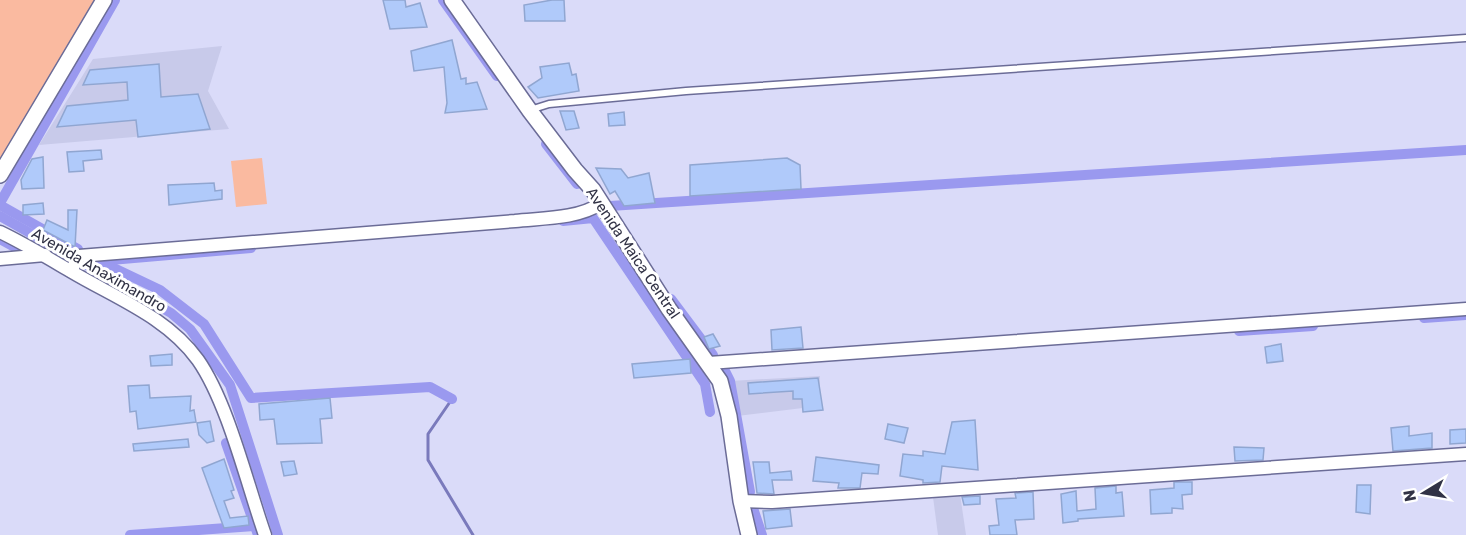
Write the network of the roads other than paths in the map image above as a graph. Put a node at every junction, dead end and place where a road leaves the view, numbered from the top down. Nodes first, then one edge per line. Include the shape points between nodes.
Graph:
1 (104, 0) edge
2 (452, 0) edge
3 (1466, 38) edge
4 (530, 111) junction
5 (0, 175) edge
6 (600, 204) junction
7 (0, 232) edge
8 (47, 255) junction
9 (0, 259) edge
10 (74, 266) junction
11 (1466, 309) edge
12 (709, 363) junction
13 (1466, 454) edge
14 (741, 501) junction
15 (265, 535) edge
16 (750, 535) edge

1 - 5 street
2 - 4 street, Avenida Maica Central
3 - 4 lane via 686,91 549,104
4 - 6 street, Avenida Maica Central
6 - 10 street via 590,211 515,221 79,256
6 - 12 street, Avenida Maica Central
7 - 8 street, Avenida Anaximandro
8 - 9 street
8 - 10 street, Avenida Anaximandro
10 - 15 street, Avenida Anaximandro via 164,325 198,360 221,407
11 - 12 street
12 - 14 street, Avenida Maica Central via 725,397
13 - 14 street via 772,502
14 - 16 street, Avenida Maica Central

